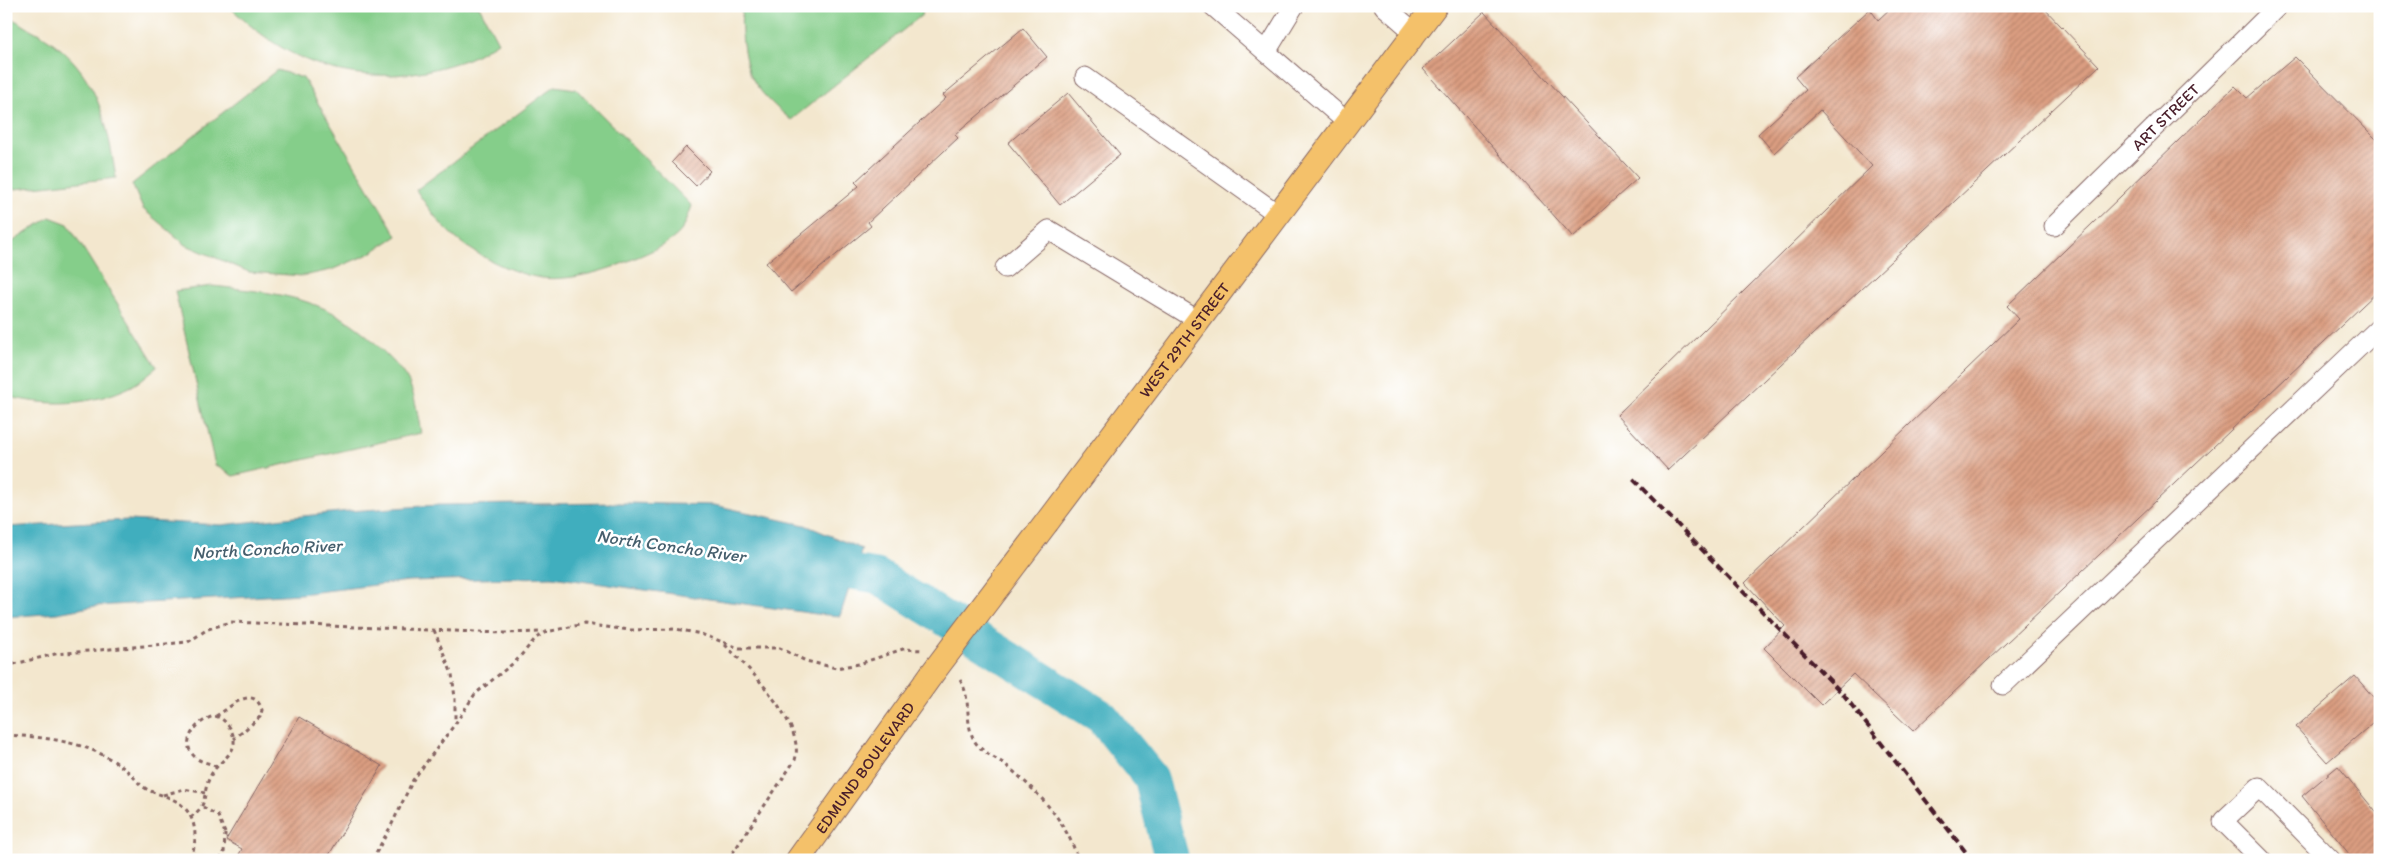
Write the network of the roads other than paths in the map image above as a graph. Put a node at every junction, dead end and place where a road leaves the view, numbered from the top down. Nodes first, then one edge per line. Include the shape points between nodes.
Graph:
1 (1213, 6) edge
2 (1294, 6) edge
3 (1384, 6) edge
4 (1435, 6) edge
5 (2278, 6) edge
6 (1415, 33) junction
7 (1266, 52) junction
8 (1085, 76) dead end
9 (1348, 123) junction
10 (1279, 215) junction
11 (2054, 226) dead end
12 (1005, 268) dead end
13 (1199, 321) junction
14 (2380, 327) edge
15 (931, 675) joint
16 (2003, 685) dead end
17 (798, 860) edge
18 (2262, 860) edge
19 (2331, 860) edge

1 - 7 street
2 - 7 street
3 - 6 street
4 - 6 main road, WEST 29TH STREET
5 - 11 street, ART STREET
6 - 9 main road, WEST 29TH STREET
7 - 9 street
8 - 10 street
9 - 10 main road, WEST 29TH STREET
10 - 13 main road, WEST 29TH STREET
12 - 13 street via 1049,230
13 - 15 main road, WEST 29TH STREET, bridge
14 - 16 street
15 - 17 main road, EDMUND BOULEVARD
18 - 19 street via 2223,821 2259,787

